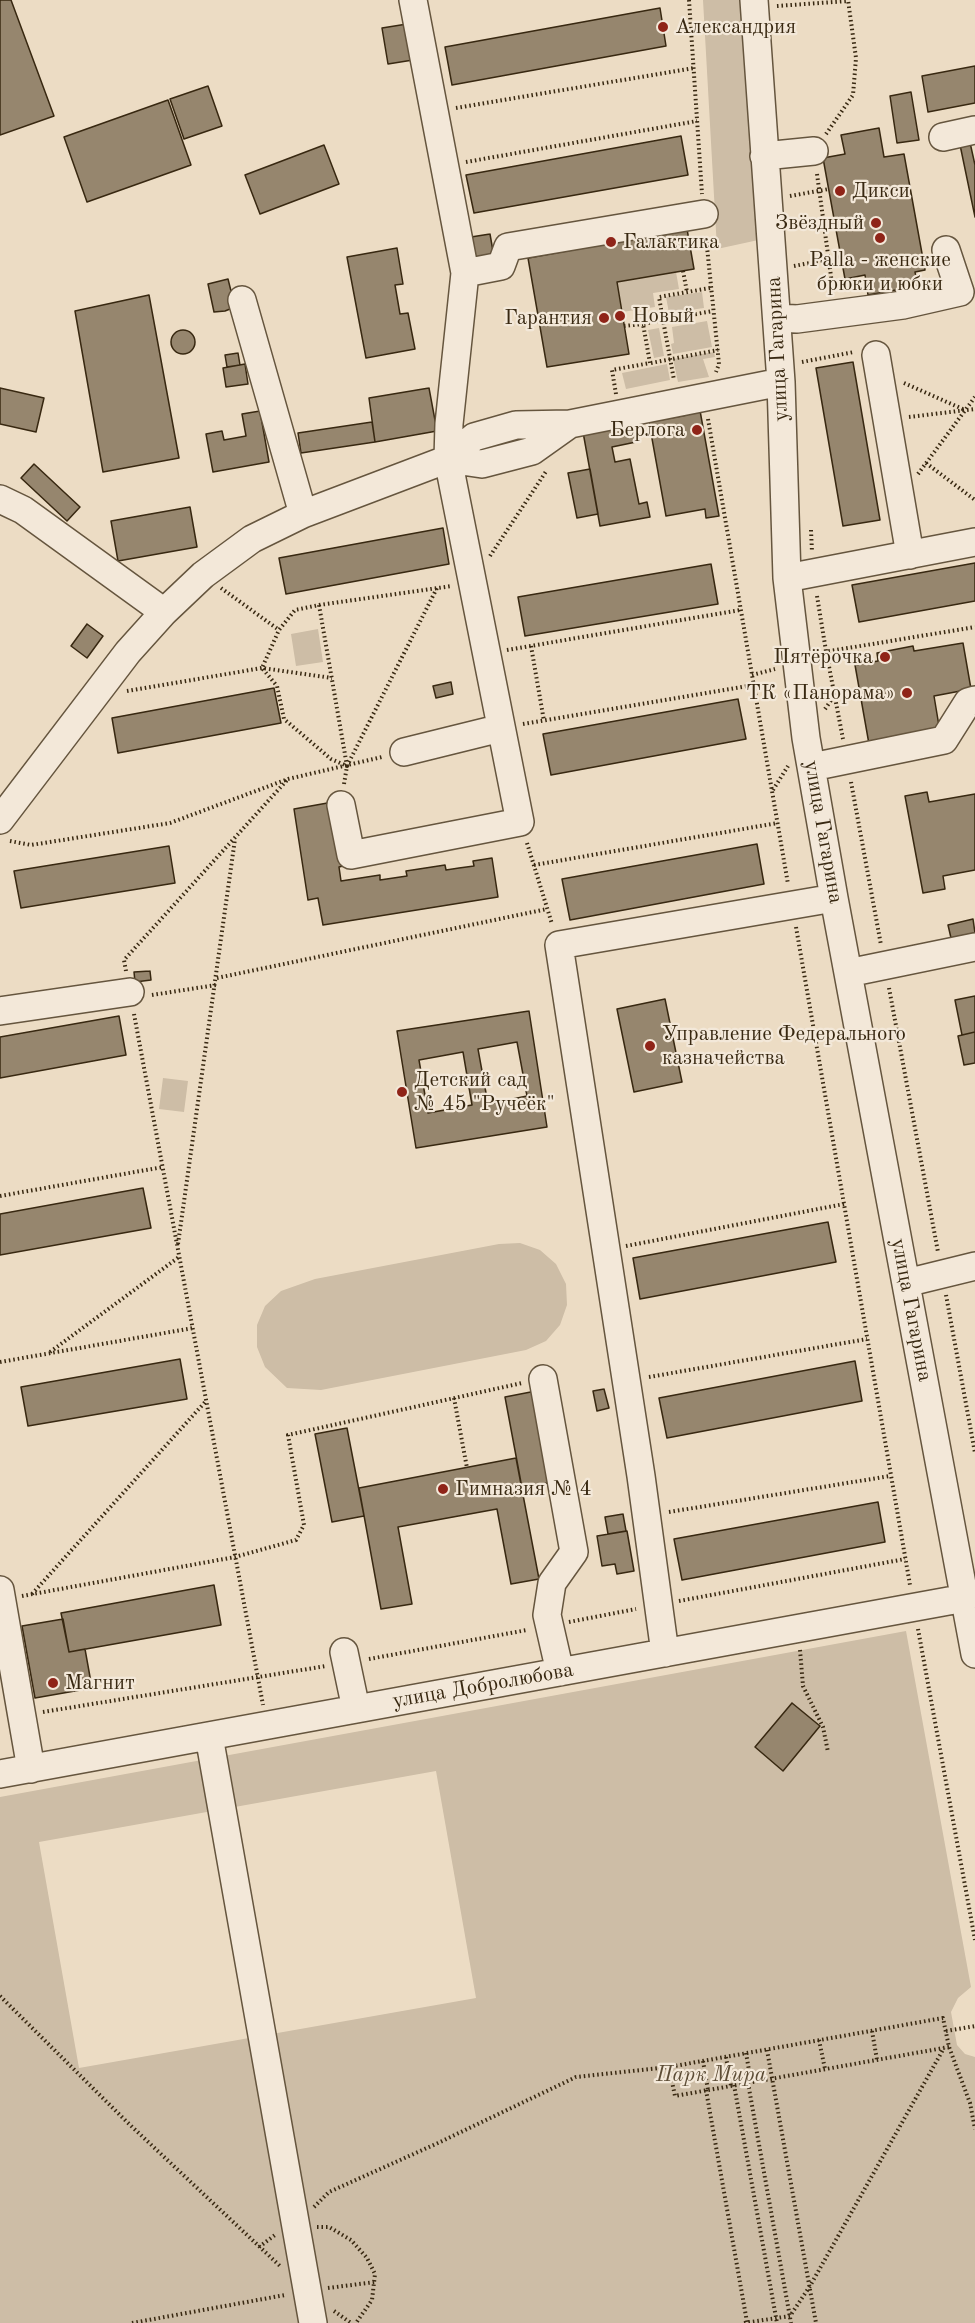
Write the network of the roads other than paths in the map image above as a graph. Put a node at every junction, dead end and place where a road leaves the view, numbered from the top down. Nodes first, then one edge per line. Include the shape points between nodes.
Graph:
1 (413, 0) edge
2 (754, 0) edge
3 (975, 130) edge
4 (943, 137) dead end
5 (814, 151) road end
6 (764, 156) junction
7 (704, 214) road end
8 (946, 250) dead end
9 (465, 273) junction
10 (242, 300) dead end
11 (777, 318) junction
12 (878, 363) road end
13 (781, 382) junction
14 (448, 459) junction
15 (0, 499) edge
16 (303, 514) junction
17 (975, 542) edge
18 (910, 555) junction
19 (787, 578) junction
20 (164, 612) junction
21 (975, 700) edge
22 (501, 728) junction
23 (404, 752) road end
24 (812, 767) junction
25 (341, 805) road end
26 (0, 820) edge
27 (834, 898) junction
28 (975, 947) edge
29 (848, 973) junction
30 (131, 995) road end
31 (0, 1011) edge
32 (975, 1266) edge
33 (906, 1283) junction
34 (543, 1379) road end
35 (1, 1595) edge
36 (965, 1598) junction
37 (665, 1653) junction
38 (975, 1654) edge
39 (346, 1658) road end
40 (560, 1672) junction
41 (356, 1709) junction
42 (209, 1736) junction
43 (31, 1769) junction
44 (0, 1774) edge
45 (313, 2323) edge

1 - 9 street
2 - 6 street, улица Гагарина
3 - 4 street
5 - 6 street
6 - 11 street, улица Гагарина
7 - 9 street via 508,247 501,266
8 - 11 street via 960,292 903,305 797,319
9 - 14 street
10 - 16 street
11 - 13 street, улица Гагарина
12 - 18 street
13 - 14 street via 570,424 516,425 474,437
13 - 19 street, улица Гагарина
14 - 16 street
14 - 22 street
15 - 20 street via 23,510
16 - 20 street via 252,539 203,574
17 - 18 street
18 - 19 street
19 - 24 street, улица Гагарина
20 - 26 street via 93,696
21 - 24 street via 968,702 944,740
22 - 23 street
22 - 25 street via 520,822 351,855
24 - 27 street, улица Гагарина
27 - 29 street, улица Гагарина
27 - 37 street via 559,945
28 - 29 street
29 - 33 street, улица Гагарина
30 - 31 street
32 - 33 street
33 - 36 street, улица Гагарина
34 - 40 street via 574,1552 552,1583 547,1615
35 - 43 street
36 - 37 street, улица Добролюбова
36 - 38 street, улица Гагарина
37 - 40 street, улица Добролюбова
39 - 41 street
40 - 41 street, улица Добролюбова
41 - 42 street, улица Добролюбова
42 - 43 street, улица Добролюбова
42 - 45 street
43 - 44 street, улица Добролюбова

